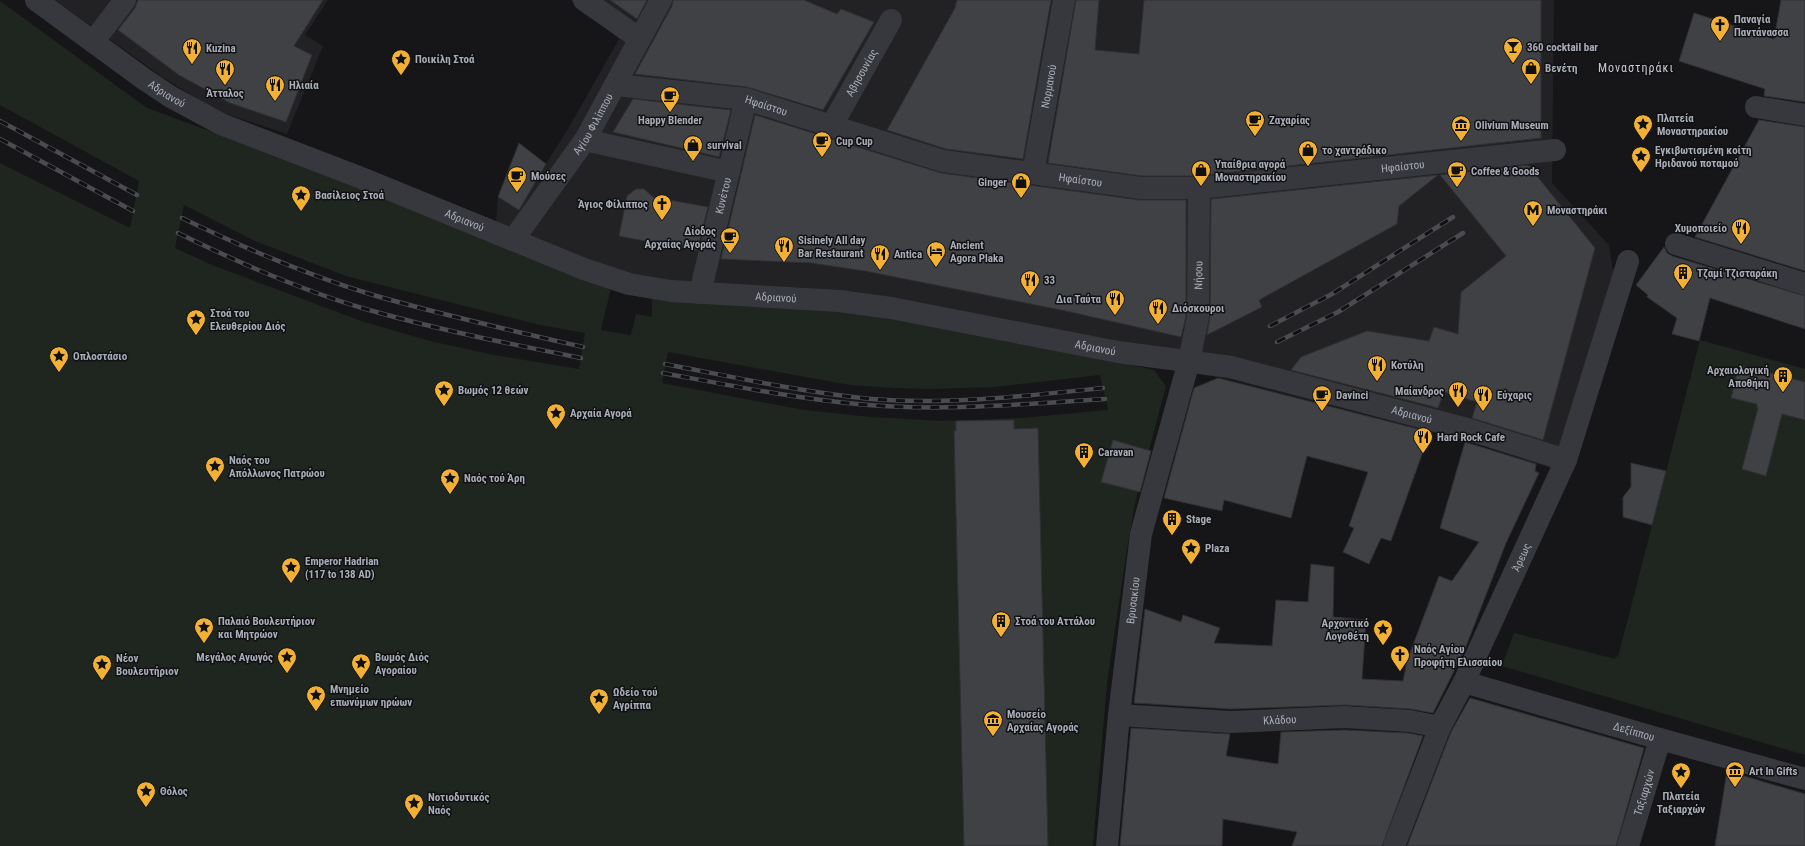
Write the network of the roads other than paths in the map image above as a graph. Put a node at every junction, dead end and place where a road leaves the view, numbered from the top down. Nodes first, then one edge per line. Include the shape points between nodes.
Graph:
1 (36, 0) edge
2 (125, 0) edge
3 (584, 0) edge
4 (660, 0) edge
5 (1064, 0) edge
6 (891, 20) dead end
7 (640, 39) junction
8 (93, 42) junction
9 (616, 85) junction
10 (746, 99) junction
11 (1756, 107) dead end
12 (1805, 115) edge
13 (832, 125) junction
14 (585, 140) junction
15 (1554, 150) dead end
16 (729, 172) junction
17 (1033, 173) junction
18 (1199, 188) junction
19 (513, 240) junction
20 (1676, 244) dead end
21 (1628, 261) dead end
22 (1805, 284) edge
23 (700, 293) junction
24 (1189, 361) junction
25 (1566, 460) junction
26 (1464, 682) junction
27 (1119, 715) junction
28 (1440, 727) junction
29 (1660, 739) junction
30 (1805, 779) edge
31 (1106, 846) edge
32 (1394, 846) edge
33 (1628, 846) edge

1 - 8 street, Αδριανού
2 - 8 street
3 - 7 street
4 - 7 street, Αγίου Φιλίππου
5 - 17 street, Νορμανού
6 - 13 street, Αβησσυνίας
7 - 9 street, Αγίου Φιλίππου
8 - 19 street, Αδριανού via 171,97 221,124
9 - 10 street, Ηφαίστου
9 - 14 street, Αγίου Φιλίππου
10 - 13 street, Ηφαίστου
10 - 16 street, Κυνέτου
11 - 12 street
13 - 17 street, Ηφαίστου via 943,161
14 - 16 street
14 - 19 street, Αγίου Φιλίππου
15 - 18 street, Ηφαίστου
16 - 23 street, Κυνέτου
17 - 18 street, Ηφαίστου via 1141,188
18 - 24 street, Νήσου via 1198,311
19 - 23 street, Αδριανού via 629,284
20 - 22 street
21 - 25 street, Άρεως
23 - 24 street, Αδριανού via 854,303 898,309 1118,352
24 - 25 street, Αδριανού via 1231,367 1452,425
24 - 27 street, Βρυσακίου via 1141,534
25 - 26 street, Άρεως
26 - 28 street, Άρεως
26 - 29 street, Δεξίππου
27 - 28 street, Κλάδου via 1231,722 1344,717
27 - 31 street, Βρυσακίου
28 - 32 street, Άρεως
29 - 30 street, Δεξίππου
29 - 33 street, Ταξιαρχών

